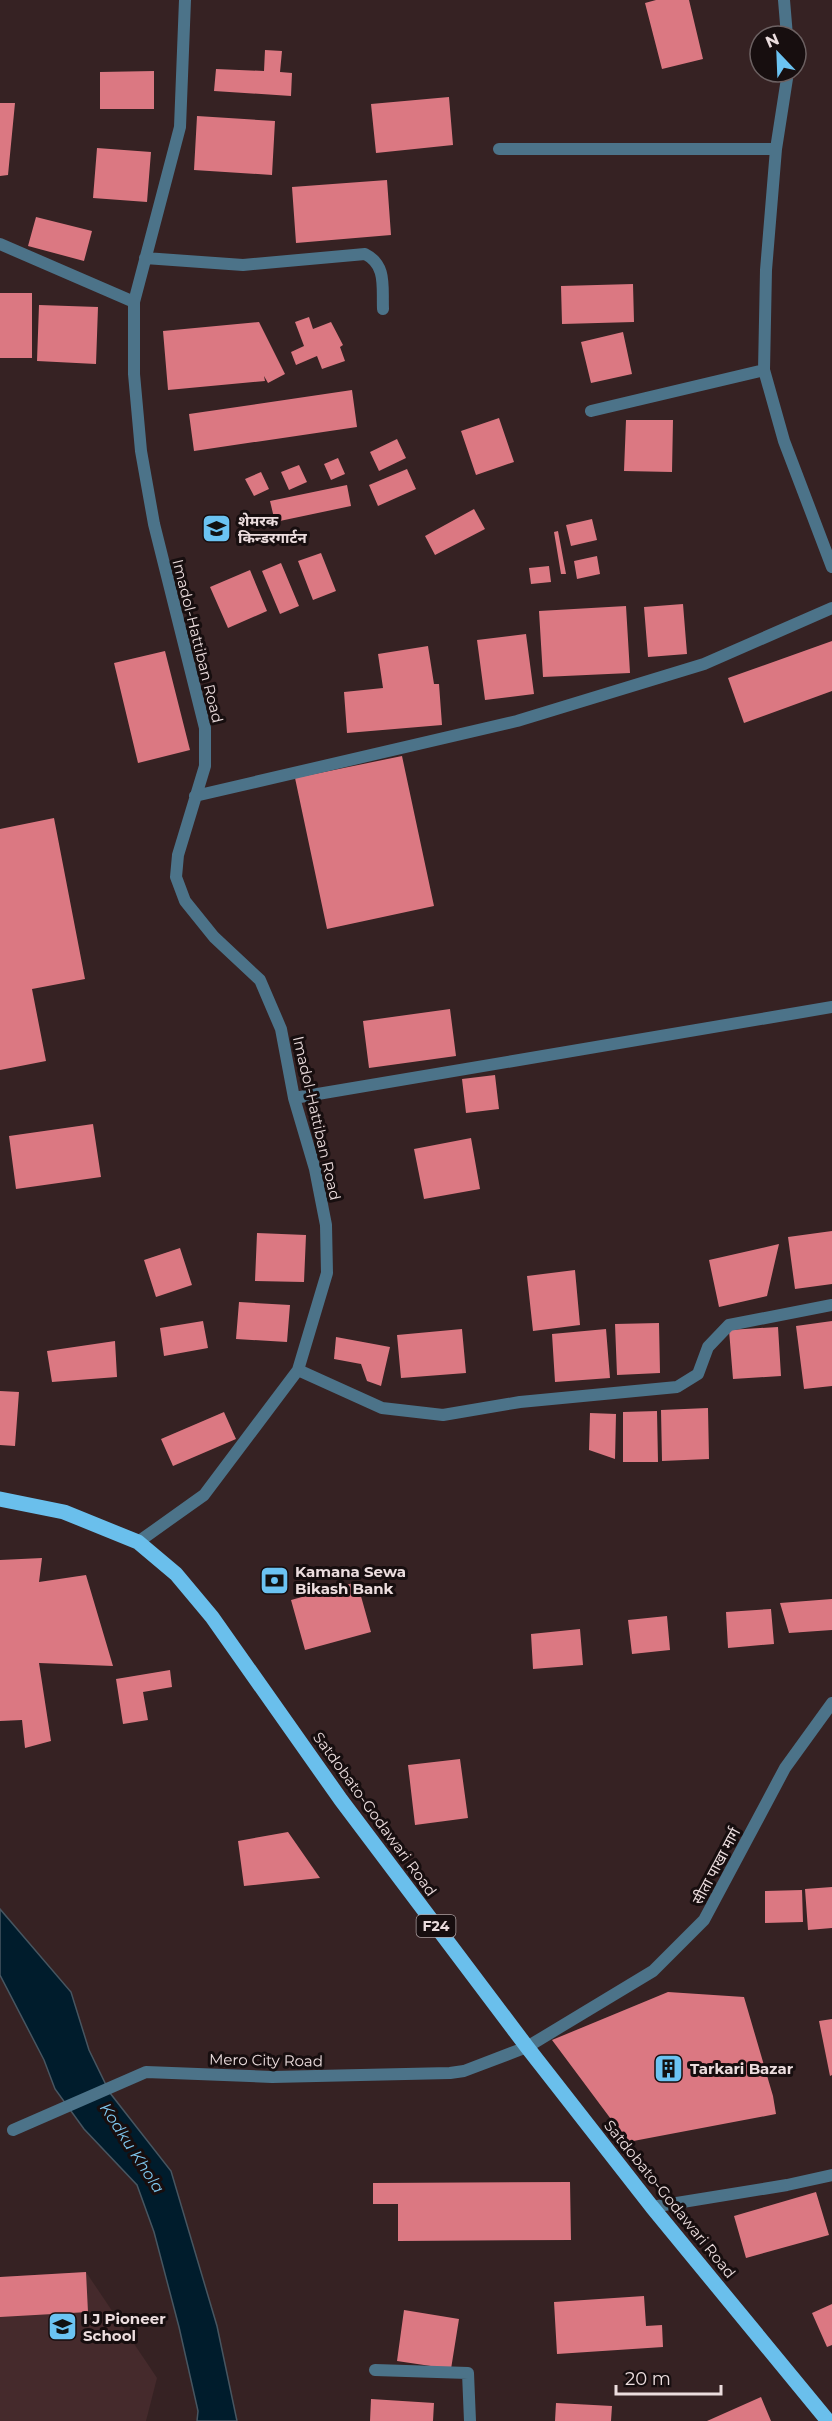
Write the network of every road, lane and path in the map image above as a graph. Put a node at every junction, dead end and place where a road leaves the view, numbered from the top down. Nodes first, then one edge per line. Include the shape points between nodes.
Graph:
1 (185, 0) edge
2 (784, 0) edge
3 (786, 24) edge
4 (786, 84) edge
5 (499, 149) dead end
6 (776, 149) junction
7 (0, 244) edge
8 (145, 258) junction
9 (134, 302) junction
10 (383, 309) dead end
11 (764, 370) junction
12 (591, 411) dead end
13 (832, 567) edge
14 (832, 608) edge
15 (195, 796) junction
16 (832, 1007) edge
17 (294, 1098) junction
18 (832, 1305) edge
19 (298, 1370) junction
20 (0, 1499) edge
21 (138, 1542) junction
22 (832, 1702) edge
23 (527, 2047) junction
24 (13, 2130) dead end
25 (832, 2175) edge
26 (652, 2207) junction
27 (375, 2370) dead end
28 (470, 2421) edge
29 (828, 2421) edge

1 - 8 street, Imadol-Hattiban Road via 180,127
2 - 3 street
4 - 6 street
5 - 6 street
6 - 11 street via 766,270
7 - 9 street
8 - 9 street, Imadol-Hattiban Road
8 - 10 street via 243,265 366,254 381,268
9 - 15 street, Imadol-Hattiban Road via 134,374 141,451 154,524 205,728 205,766
11 - 12 street
11 - 13 street via 784,441
14 - 15 street via 704,664 517,721
15 - 17 street, Imadol-Hattiban Road via 178,855 176,877 185,901 214,937 260,980 281,1029
16 - 17 street
17 - 19 street, Imadol-Hattiban Road via 315,1169 326,1225 327,1254 327,1274
18 - 19 street via 729,1325 708,1347 698,1374 677,1387 520,1402 443,1415 382,1408
19 - 21 street, Imadol-Hattiban Road via 204,1495
20 - 21 main road, Satdobato-Godawari Road / F24 via 64,1512
21 - 23 main road, Satdobato-Godawari Road / F24 via 176,1574 212,1617 341,1800
22 - 23 street, सीता पाखा मार्ग via 785,1768 704,1920 652,1971
23 - 24 street, Mero City Road via 450,2073 272,2078 146,2072
23 - 26 main road, Satdobato-Godawari Road / F24
25 - 26 street
26 - 29 main road, Satdobato-Godawari Road / F24
27 - 28 street via 468,2373

